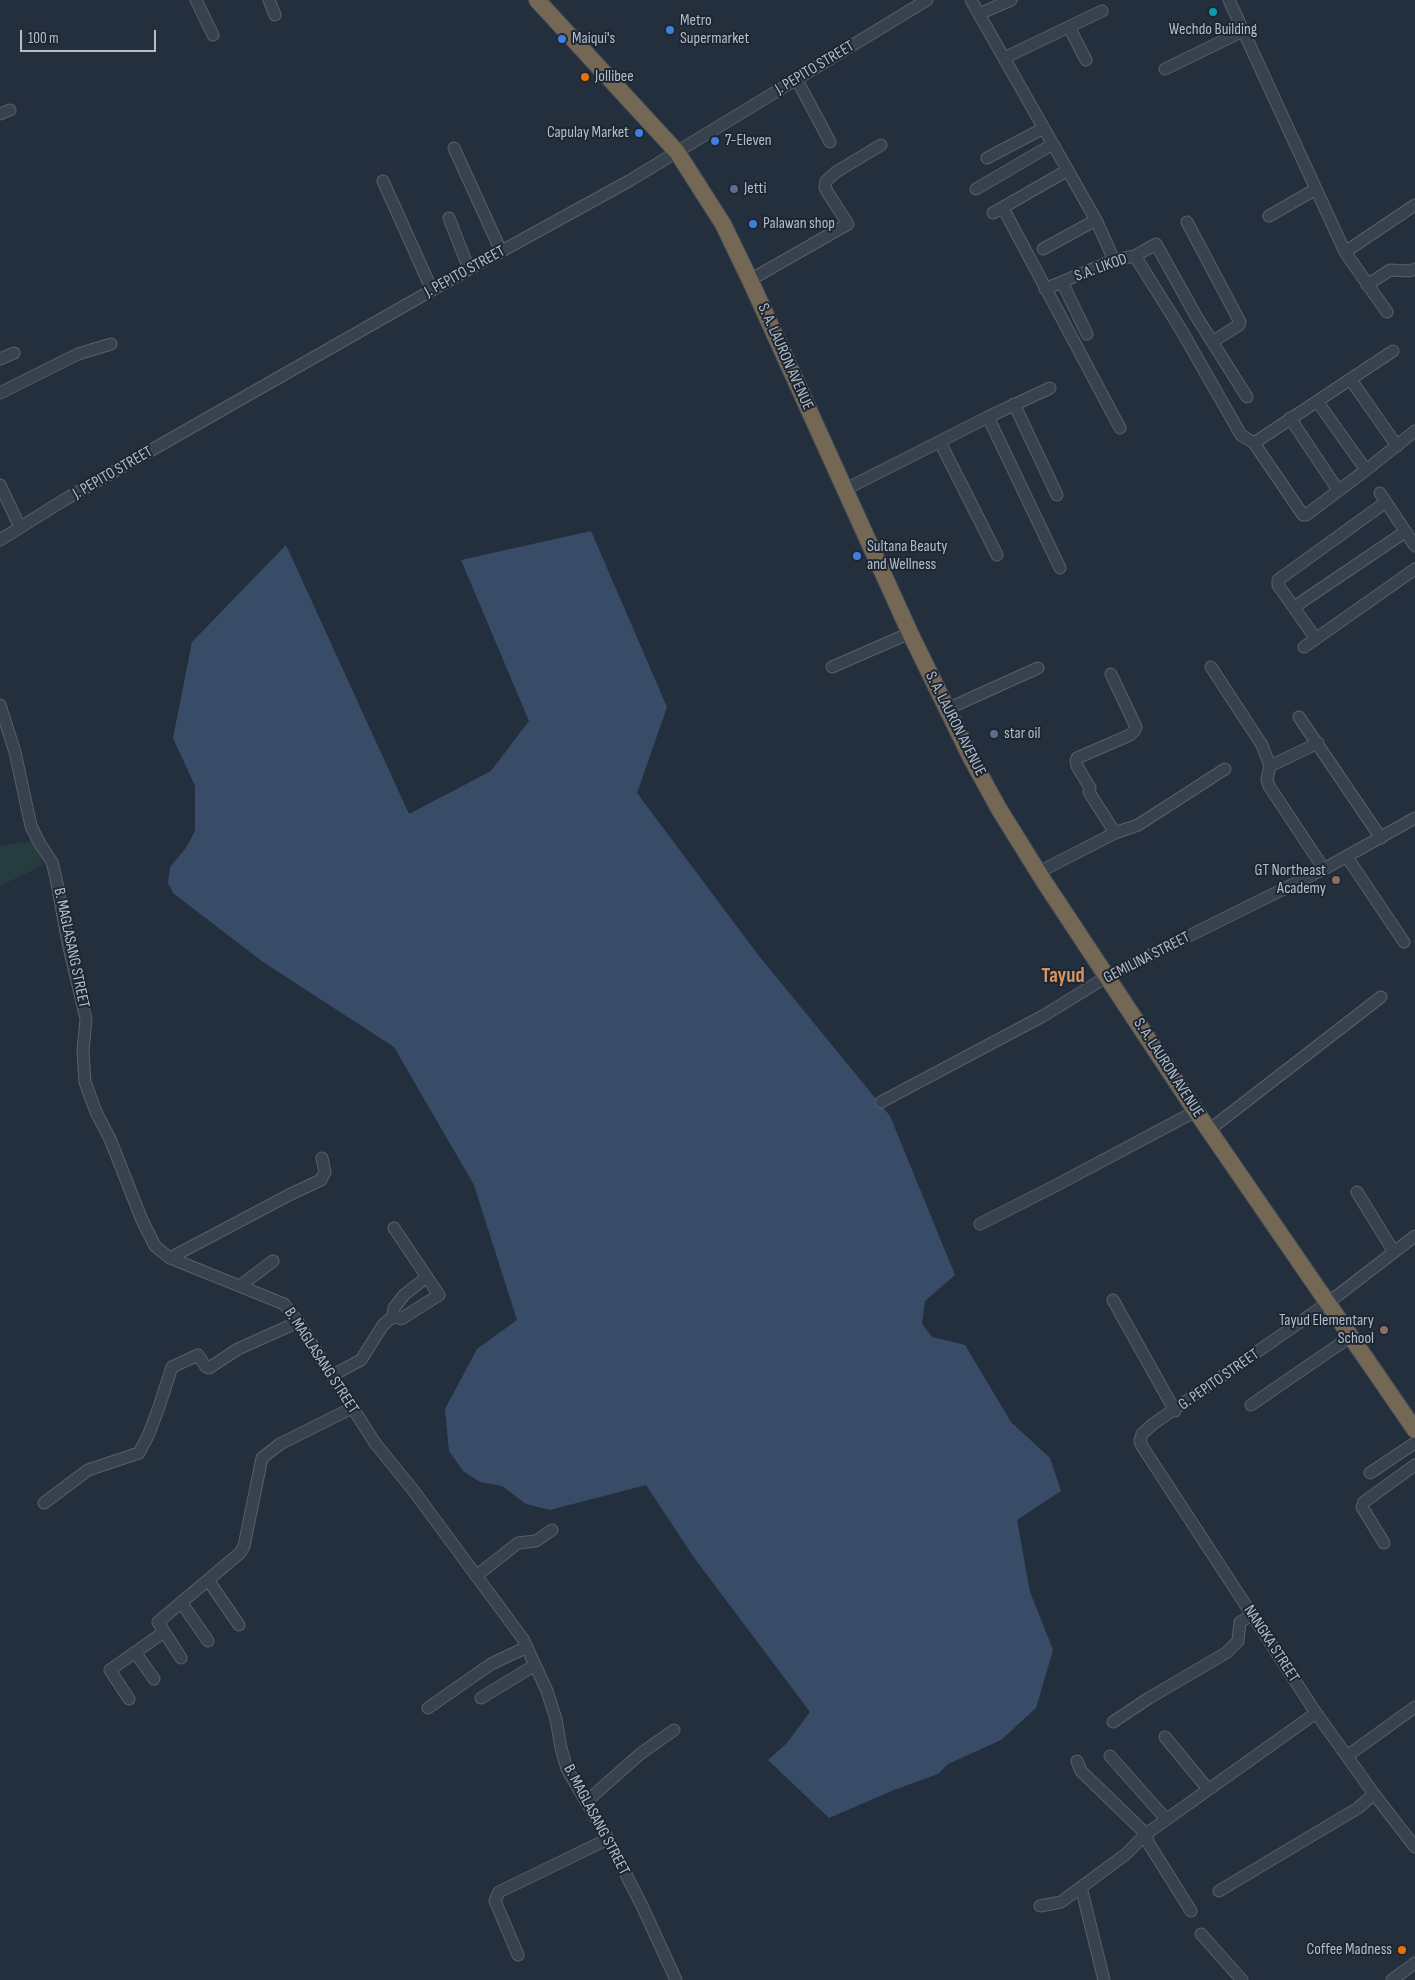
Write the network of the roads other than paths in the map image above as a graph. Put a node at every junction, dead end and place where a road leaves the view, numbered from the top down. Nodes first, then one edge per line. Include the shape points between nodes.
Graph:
1 (196, 0) edge
2 (269, 0) edge
3 (537, 0) edge
4 (927, 0) edge
5 (971, 0) edge
6 (1011, 0) edge
7 (1229, 0) edge
8 (1102, 11) dead end
9 (979, 14) junction
10 (275, 15) dead end
11 (1069, 27) junction
12 (1243, 31) junction
13 (213, 35) dead end
14 (1004, 58) junction
15 (1086, 60) dead end
16 (1165, 69) dead end
17 (797, 80) junction
18 (1044, 128) junction
19 (830, 142) dead end
20 (1053, 144) junction
21 (881, 145) dead end
22 (454, 148) dead end
23 (677, 152) junction
24 (987, 158) dead end
25 (1068, 170) junction
26 (383, 181) dead end
27 (976, 189) dead end
28 (1316, 189) junction
29 (1415, 205) edge
30 (1269, 216) dead end
31 (449, 218) dead end
32 (1096, 220) junction
33 (1187, 222) dead end
34 (1043, 249) dead end
35 (501, 251) junction
36 (1345, 252) junction
37 (1135, 256) junction
38 (1114, 260) junction
39 (1415, 268) edge
40 (470, 269) junction
41 (750, 280) junction
42 (1062, 282) junction
43 (1367, 285) junction
44 (1045, 289) junction
45 (432, 290) junction
46 (1386, 312) dead end
47 (1087, 334) dead end
48 (1212, 342) junction
49 (111, 344) dead end
50 (1393, 351) dead end
51 (14, 353) dead end
52 (0, 359) edge
53 (1351, 380) junction
54 (1050, 388) dead end
55 (0, 393) edge
56 (1247, 397) dead end
57 (1317, 401) junction
58 (1014, 404) junction
59 (988, 416) junction
60 (1290, 418) junction
61 (1120, 428) dead end
62 (1415, 431) edge
63 (940, 442) junction
64 (1254, 443) junction
65 (1397, 446) junction
66 (1366, 470) junction
67 (0, 485) edge
68 (844, 490) junction
69 (1338, 490) junction
70 (1057, 495) dead end
71 (20, 527) junction
72 (1405, 532) junction
73 (0, 540) edge
74 (1415, 546) edge
75 (997, 554) dead end
76 (1060, 568) dead end
77 (1415, 569) edge
78 (1294, 607) junction
79 (910, 633) junction
80 (1316, 639) junction
81 (1304, 647) dead end
82 (832, 667) dead end
83 (1211, 667) dead end
84 (1038, 668) dead end
85 (1111, 674) dead end
86 (0, 705) edge
87 (947, 709) junction
88 (1299, 717) dead end
89 (1318, 742) junction
90 (1270, 766) junction
91 (1225, 769) dead end
92 (1415, 818) edge
93 (1115, 834) junction
94 (1381, 838) junction
95 (1347, 857) junction
96 (1324, 869) junction
97 (1039, 872) junction
98 (1404, 942) dead end
99 (1108, 976) junction
100 (1382, 997) dead end
101 (881, 1102) dead end
102 (1196, 1110) junction
103 (1210, 1130) junction
104 (322, 1158) dead end
105 (1357, 1192) dead end
106 (980, 1224) dead end
107 (394, 1228) dead end
108 (1415, 1236) edge
109 (1394, 1252) junction
110 (170, 1258) junction
111 (272, 1261) dead end
112 (427, 1277) junction
113 (240, 1286) junction
114 (1112, 1300) dead end
115 (1329, 1302) junction
116 (393, 1316) junction
117 (298, 1322) junction
118 (1350, 1337) junction
119 (333, 1375) junction
120 (1251, 1405) dead end
121 (352, 1408) junction
122 (1175, 1411) junction
123 (1415, 1430) edge
124 (1142, 1434) joint
125 (1415, 1443) edge
126 (1415, 1465) edge
127 (1370, 1473) dead end
128 (44, 1504) dead end
129 (552, 1530) dead end
130 (1384, 1543) dead end
131 (476, 1576) junction
132 (208, 1580) junction
133 (181, 1602) junction
134 (1252, 1614) junction
135 (239, 1625) dead end
136 (164, 1632) junction
137 (208, 1641) dead end
138 (526, 1647) junction
139 (135, 1652) junction
140 (181, 1658) dead end
141 (535, 1664) junction
142 (154, 1679) dead end
143 (481, 1698) dead end
144 (129, 1699) dead end
145 (1415, 1707) edge
146 (428, 1708) dead end
147 (1316, 1713) junction
148 (1113, 1722) dead end
149 (674, 1730) dead end
150 (1165, 1737) dead end
151 (1110, 1756) dead end
152 (1347, 1756) junction
153 (1077, 1761) dead end
154 (1208, 1789) junction
155 (1374, 1794) junction
156 (586, 1802) junction
157 (1166, 1819) junction
158 (1146, 1834) junction
159 (608, 1839) junction
160 (1415, 1847) edge
161 (1081, 1887) junction
162 (1219, 1891) dead end
163 (1040, 1906) dead end
164 (1191, 1911) dead end
165 (1201, 1934) dead end
166 (518, 1956) dead end
167 (1415, 1963) edge
168 (676, 1980) edge
169 (1104, 1980) edge
170 (1242, 1980) edge
171 (1392, 1980) edge

1 - 13 street
2 - 10 street
3 - 23 highway, S. A. LAURON AVENUE
4 - 17 street, J. PEPITO STREET
5 - 9 street
6 - 9 street
7 - 12 street
8 - 11 street
9 - 14 street
11 - 14 street
11 - 15 street
12 - 16 street
12 - 28 street
14 - 18 street
17 - 19 street
17 - 23 street, J. PEPITO STREET
18 - 20 street
18 - 24 street
20 - 25 street
20 - 27 street
21 - 41 street via 826,181 828,192 848,224
22 - 35 street
23 - 35 street, J. PEPITO STREET
23 - 41 highway, S. A. LAURON AVENUE via 729,234
25 - 32 street
25 - 44 street via 998,211
26 - 45 street
28 - 30 street
28 - 36 street
29 - 36 street
31 - 40 street
32 - 34 street
32 - 38 street
33 - 48 street via 1240,322
35 - 40 street, J. PEPITO STREET
36 - 43 street
37 - 38 street, S.A. LIKOD
37 - 48 street, S.A. LIKOD via 1156,244
37 - 64 street via 1241,434
38 - 42 street, S.A. LIKOD
39 - 43 street via 1410,271 1390,270
40 - 45 street, J. PEPITO STREET
41 - 68 highway, S. A. LAURON AVENUE
42 - 44 street, S.A. LIKOD
42 - 47 street
43 - 46 street
44 - 61 street
45 - 71 street, J. PEPITO STREET
48 - 56 street
49 - 55 street via 78,354
50 - 53 street
51 - 52 street
53 - 57 street
53 - 65 street
54 - 58 street
57 - 60 street
57 - 66 street
58 - 59 street
58 - 70 street
59 - 63 street
59 - 76 street
60 - 64 street
60 - 69 street
62 - 65 street
63 - 68 street
63 - 75 street
64 - 69 street via 1303,515
65 - 66 street
66 - 69 street
67 - 71 street
68 - 79 highway, S. A. LAURON AVENUE
71 - 73 street, J. PEPITO STREET
72 - 74 street
72 - 78 street
72 - 78 street via 1383,498 1279,578 1278,585
77 - 80 street
78 - 80 street
79 - 82 street
79 - 87 highway, S. A. LAURON AVENUE
80 - 81 street
83 - 90 street via 1262,745
84 - 87 street
85 - 93 street via 1136,727 1130,736 1076,761 1089,792
86 - 110 street, B. MAGLASANG STREET via 15,752 31,826 52,862 56,878 86,1019 85,1082 142,1220 155,1246
87 - 97 highway, S. A. LAURON AVENUE via 999,808
88 - 89 street
89 - 90 street
89 - 94 street
90 - 96 street via 1269,786
91 - 93 street via 1138,825
92 - 94 street, GEMILINA STREET
93 - 97 street
94 - 95 street, GEMILINA STREET
95 - 96 street, GEMILINA STREET
95 - 98 street
96 - 99 street, GEMILINA STREET
97 - 99 highway, S. A. LAURON AVENUE
99 - 101 street, GEMILINA STREET via 1043,1016
99 - 102 highway, S. A. LAURON AVENUE
100 - 103 street
102 - 103 highway, S. A. LAURON AVENUE
102 - 106 street
103 - 115 highway, S. A. LAURON AVENUE
104 - 110 street via 325,1172 321,1180
105 - 109 street
107 - 112 street
108 - 109 street, G. PEPITO STREET
109 - 115 street, G. PEPITO STREET
110 - 113 street, B. MAGLASANG STREET
111 - 113 street
112 - 116 street via 404,1295 394,1308
112 - 116 street via 439,1295 401,1319
113 - 117 street, B. MAGLASANG STREET via 284,1304
114 - 122 street
115 - 118 highway, S. A. LAURON AVENUE
115 - 122 street, G. PEPITO STREET
116 - 119 street via 383,1325 361,1360
117 - 119 street, B. MAGLASANG STREET
117 - 128 street via 238,1350 209,1368 198,1355 172,1367 141,1450 88,1470
118 - 120 street
118 - 123 highway, S. A. LAURON AVENUE
119 - 121 street, B. MAGLASANG STREET
121 - 131 street, B. MAGLASANG STREET
121 - 132 street via 280,1444 262,1458 244,1546
122 - 124 street, G. PEPITO STREET
124 - 134 street, NANGKA STREET via 1142,1446
125 - 127 street
126 - 130 street via 1364,1502 1362,1507
129 - 131 street via 536,1541 518,1543
131 - 138 street, B. MAGLASANG STREET
132 - 133 street
132 - 135 street
133 - 136 street via 158,1622
133 - 137 street
134 - 147 street, NANGKA STREET
134 - 148 street via 1240,1622 1238,1641 1226,1653
136 - 139 street
136 - 140 street
138 - 141 street, B. MAGLASANG STREET
138 - 146 street via 491,1664
139 - 142 street
139 - 144 street via 110,1670
141 - 143 street
141 - 156 street, B. MAGLASANG STREET via 556,1719 567,1769
145 - 152 street
147 - 152 street, NANGKA STREET
147 - 154 street
149 - 156 street via 640,1754
150 - 154 street
151 - 157 street
152 - 155 street, NANGKA STREET
153 - 158 street via 1081,1771
154 - 157 street
155 - 160 street, NANGKA STREET
155 - 162 street via 1358,1808
156 - 159 street, B. MAGLASANG STREET
157 - 158 street
158 - 161 street via 1126,1854
158 - 164 street
159 - 166 street via 499,1892 495,1901
159 - 168 street, B. MAGLASANG STREET
161 - 163 street via 1061,1902
161 - 169 street
165 - 170 street
167 - 171 street

